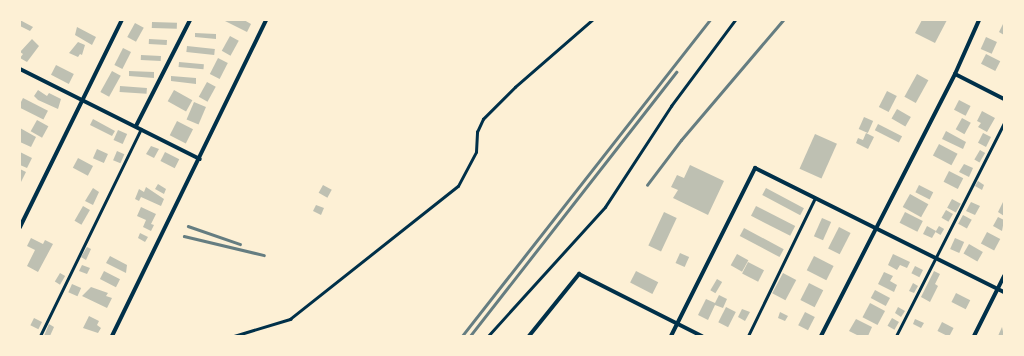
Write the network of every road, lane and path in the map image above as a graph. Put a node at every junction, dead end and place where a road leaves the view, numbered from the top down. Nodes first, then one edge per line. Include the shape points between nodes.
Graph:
1 (122, 20) edge
2 (190, 20) edge
3 (266, 20) edge
4 (592, 20) edge
5 (735, 20) edge
6 (979, 20) edge
7 (20, 69) edge
8 (955, 74) junction
9 (1004, 99) edge
10 (83, 100) junction
11 (1004, 123) edge
12 (136, 126) junction
13 (141, 129) junction
14 (200, 159) junction
15 (815, 198) junction
16 (20, 227) edge
17 (876, 228) junction
18 (935, 258) junction
19 (1004, 276) edge
20 (998, 289) junction
21 (1004, 292) edge
22 (678, 323) junction
23 (40, 336) edge
24 (112, 336) edge
25 (234, 336) edge
26 (488, 336) edge
27 (529, 336) edge
28 (671, 336) edge
29 (702, 336) edge
30 (748, 336) edge
31 (821, 336) edge
32 (896, 336) edge
33 (974, 336) edge

1 - 10 street
2 - 12 street
3 - 14 street
4 - 25 lane via 515,87 483,119 477,132 476,152 458,186 290,319
5 - 26 lane via 675,100 605,207
6 - 8 street
7 - 10 street
8 - 9 street
8 - 17 street
10 - 12 street
10 - 16 street
11 - 18 lane
12 - 13 street
13 - 14 street
13 - 23 lane
14 - 24 street
15 - 17 street
15 - 22 street via 755,168
15 - 30 lane
17 - 18 street
17 - 31 street
18 - 20 street
18 - 32 lane
19 - 20 street
20 - 21 street
20 - 33 street
22 - 27 street via 579,274
22 - 28 street
22 - 29 street

